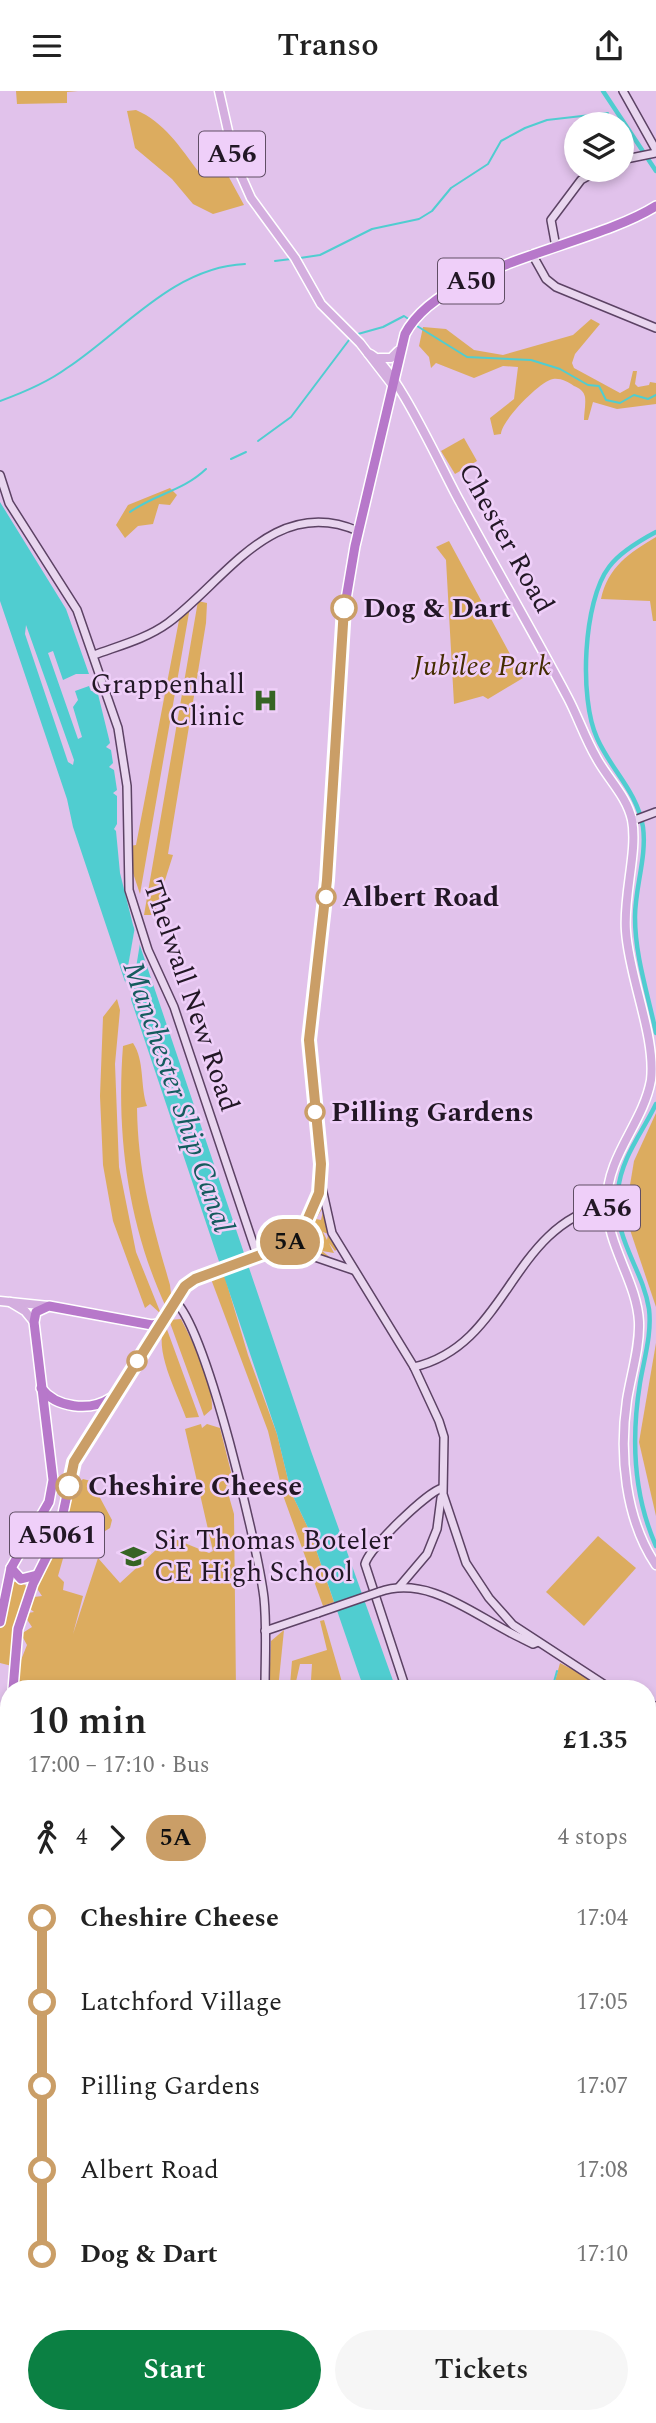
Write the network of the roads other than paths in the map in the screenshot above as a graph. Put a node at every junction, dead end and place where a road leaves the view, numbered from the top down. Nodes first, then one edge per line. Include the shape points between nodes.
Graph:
1 (219, 91) edge
2 (623, 91) edge
3 (656, 151) edge
4 (634, 157) edge
5 (580, 182) edge
6 (656, 206) edge
7 (556, 247) junction
8 (533, 254) junction
9 (656, 328) edge
10 (398, 351) junction
11 (368, 353) junction
12 (379, 358) junction
13 (392, 381) junction
14 (404, 403) junction
15 (389, 408) junction
16 (412, 414) junction
17 (383, 425) junction
18 (0, 475) edge
19 (358, 531) junction
20 (94, 655) junction
21 (656, 812) edge
22 (638, 819) junction
23 (320, 1201) junction
24 (607, 1205) junction
25 (276, 1252) junction
26 (254, 1260) junction
27 (354, 1270) junction
28 (3, 1301) edge
29 (172, 1305) junction
30 (50, 1306) junction
31 (34, 1322) junction
32 (162, 1323) junction
33 (145, 1324) junction
34 (152, 1338) junction
35 (414, 1367) junction
36 (41, 1387) junction
37 (117, 1392) junction
38 (442, 1491) junction
39 (49, 1502) junction
40 (66, 1506) junction
41 (656, 1565) edge
42 (11, 1568) junction
43 (37, 1575) junction
44 (6, 1587) junction
45 (399, 1587) junction
46 (29, 1593) junction
47 (265, 1621) junction
48 (0, 1622) edge
49 (289, 1622) junction
50 (265, 1631) junction
51 (539, 1642) junction
52 (13, 1680) edge
53 (265, 1680) edge
54 (403, 1680) edge
55 (597, 1680) edge

1 - 11 main road, A56 via 235,162 260,212 295,258 321,304
2 - 3 street
3 - 4 street
5 - 7 street via 551,220
6 - 7 highway, A50
7 - 8 highway, A50
8 - 9 street via 546,279 556,287
8 - 10 highway, A50 via 446,294 415,318
10 - 12 main road via 391,358
10 - 13 highway, A50
11 - 12 main road, A56
11 - 13 main road, A56
12 - 13 main road, A56
13 - 14 main road, Chester Road / A56
13 - 15 highway, A50
13 - 16 main road, Chester Road / A56
13 - 17 highway, A50
14 - 15 main road via 395,401
14 - 16 main road, Chester Road / A56
15 - 17 highway, A50
16 - 22 main road, Chester Road / A56 via 595,755
17 - 19 highway, A50
18 - 20 street, Thelwall New Road via 9,503 77,610
19 - 20 street via 314,524 276,531 156,631
19 - 23 highway, A50 via 345,599 327,887 309,1053
20 - 26 street, Thelwall New Road via 123,751 133,902 174,1007
21 - 22 street
22 - 24 main road, Chester Road / A56 via 626,929 650,1045 651,1077 642,1107 615,1156
23 - 25 highway, A50 via 302,1229
23 - 27 street
24 - 35 street via 573,1217 551,1234 516,1273 467,1343
24 - 41 main road, Chester Road / A56 via 611,1236 639,1321 624,1425 624,1460 641,1535
25 - 26 highway, A50
25 - 27 street via 312,1256
26 - 29 highway, A50 via 195,1280
27 - 35 street
28 - 30 main road
28 - 31 main road via 23,1308
29 - 32 highway, A50
29 - 47 street via 184,1313 213,1388 251,1529
30 - 31 highway via 37,1310
30 - 33 highway
31 - 36 highway
32 - 33 highway
32 - 34 highway, A50
33 - 34 highway
34 - 37 highway, A50
35 - 38 street via 444,1437
36 - 37 highway via 55,1401 72,1405 97,1405
36 - 39 highway, A5061 via 53,1480
37 - 40 highway, A5061 via 74,1462
38 - 45 street via 428,1554
38 - 51 street via 472,1573 505,1618
38 - 54 street via 434,1492 399,1524 365,1564
39 - 40 highway, A5061 via 58,1500
39 - 42 highway, A5061
40 - 43 highway, A5061 via 59,1532
42 - 43 highway, A5061 via 21,1579
42 - 44 highway, A5061
43 - 46 highway, A5061
44 - 46 highway via 22,1582
44 - 48 highway, A5061
45 - 49 street, bridge
45 - 51 street via 427,1590 520,1638
46 - 52 highway, A5061 via 14,1651
47 - 49 street
47 - 50 street
49 - 50 street
50 - 53 street
51 - 55 street

